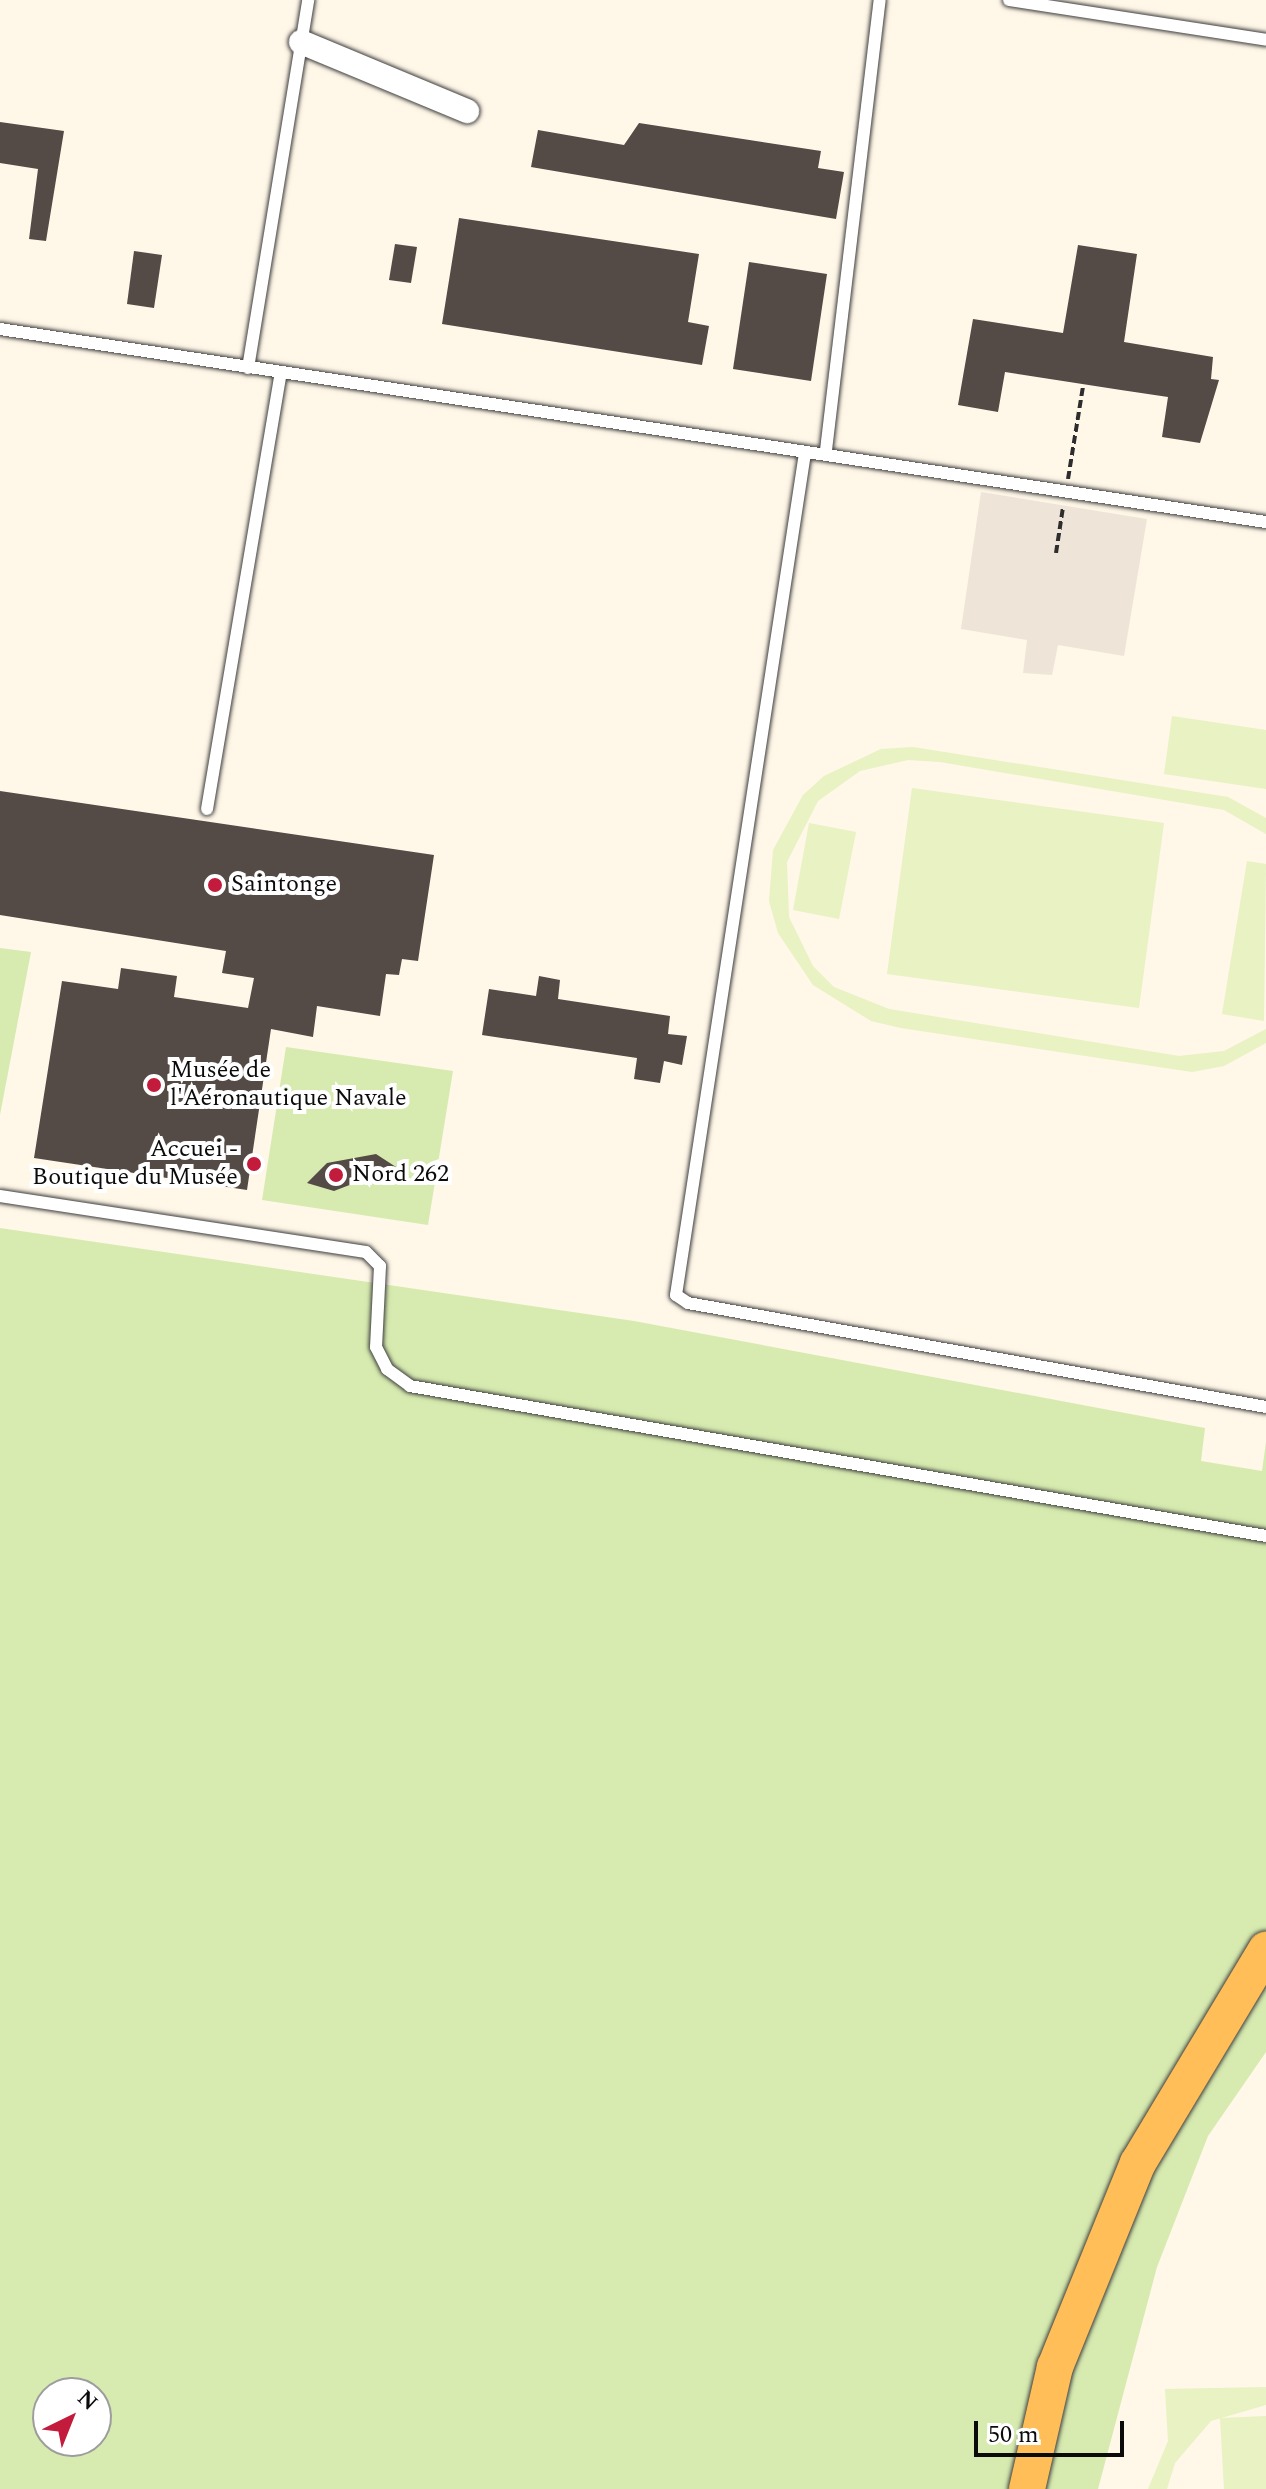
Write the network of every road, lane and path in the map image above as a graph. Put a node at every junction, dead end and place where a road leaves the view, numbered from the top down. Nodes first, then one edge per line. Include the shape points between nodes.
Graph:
1 (308, 0) edge
2 (880, 0) edge
3 (1009, 0) edge
4 (1266, 40) edge
5 (301, 42) junction
6 (467, 111) dead end
7 (0, 329) edge
8 (248, 368) junction
9 (281, 373) junction
10 (1083, 386) dead end
11 (826, 450) junction
12 (805, 453) junction
13 (1066, 490) junction
14 (1266, 522) edge
15 (1056, 553) dead end
16 (207, 809) dead end
17 (0, 1196) edge
18 (1266, 1407) edge
19 (1266, 1536) edge
20 (1266, 1950) edge
21 (1027, 2489) edge

1 - 5 lane
2 - 11 lane
3 - 4 lane
5 - 6 street
5 - 8 lane
7 - 8 lane
8 - 9 lane
9 - 12 lane
9 - 16 lane
10 - 13 path
11 - 12 lane
11 - 13 lane
12 - 18 lane via 676,1295 688,1303
13 - 14 lane
13 - 15 path
17 - 19 lane via 366,1252 380,1266 376,1347 387,1369 410,1386
20 - 21 main road via 1138,2163 1055,2367

